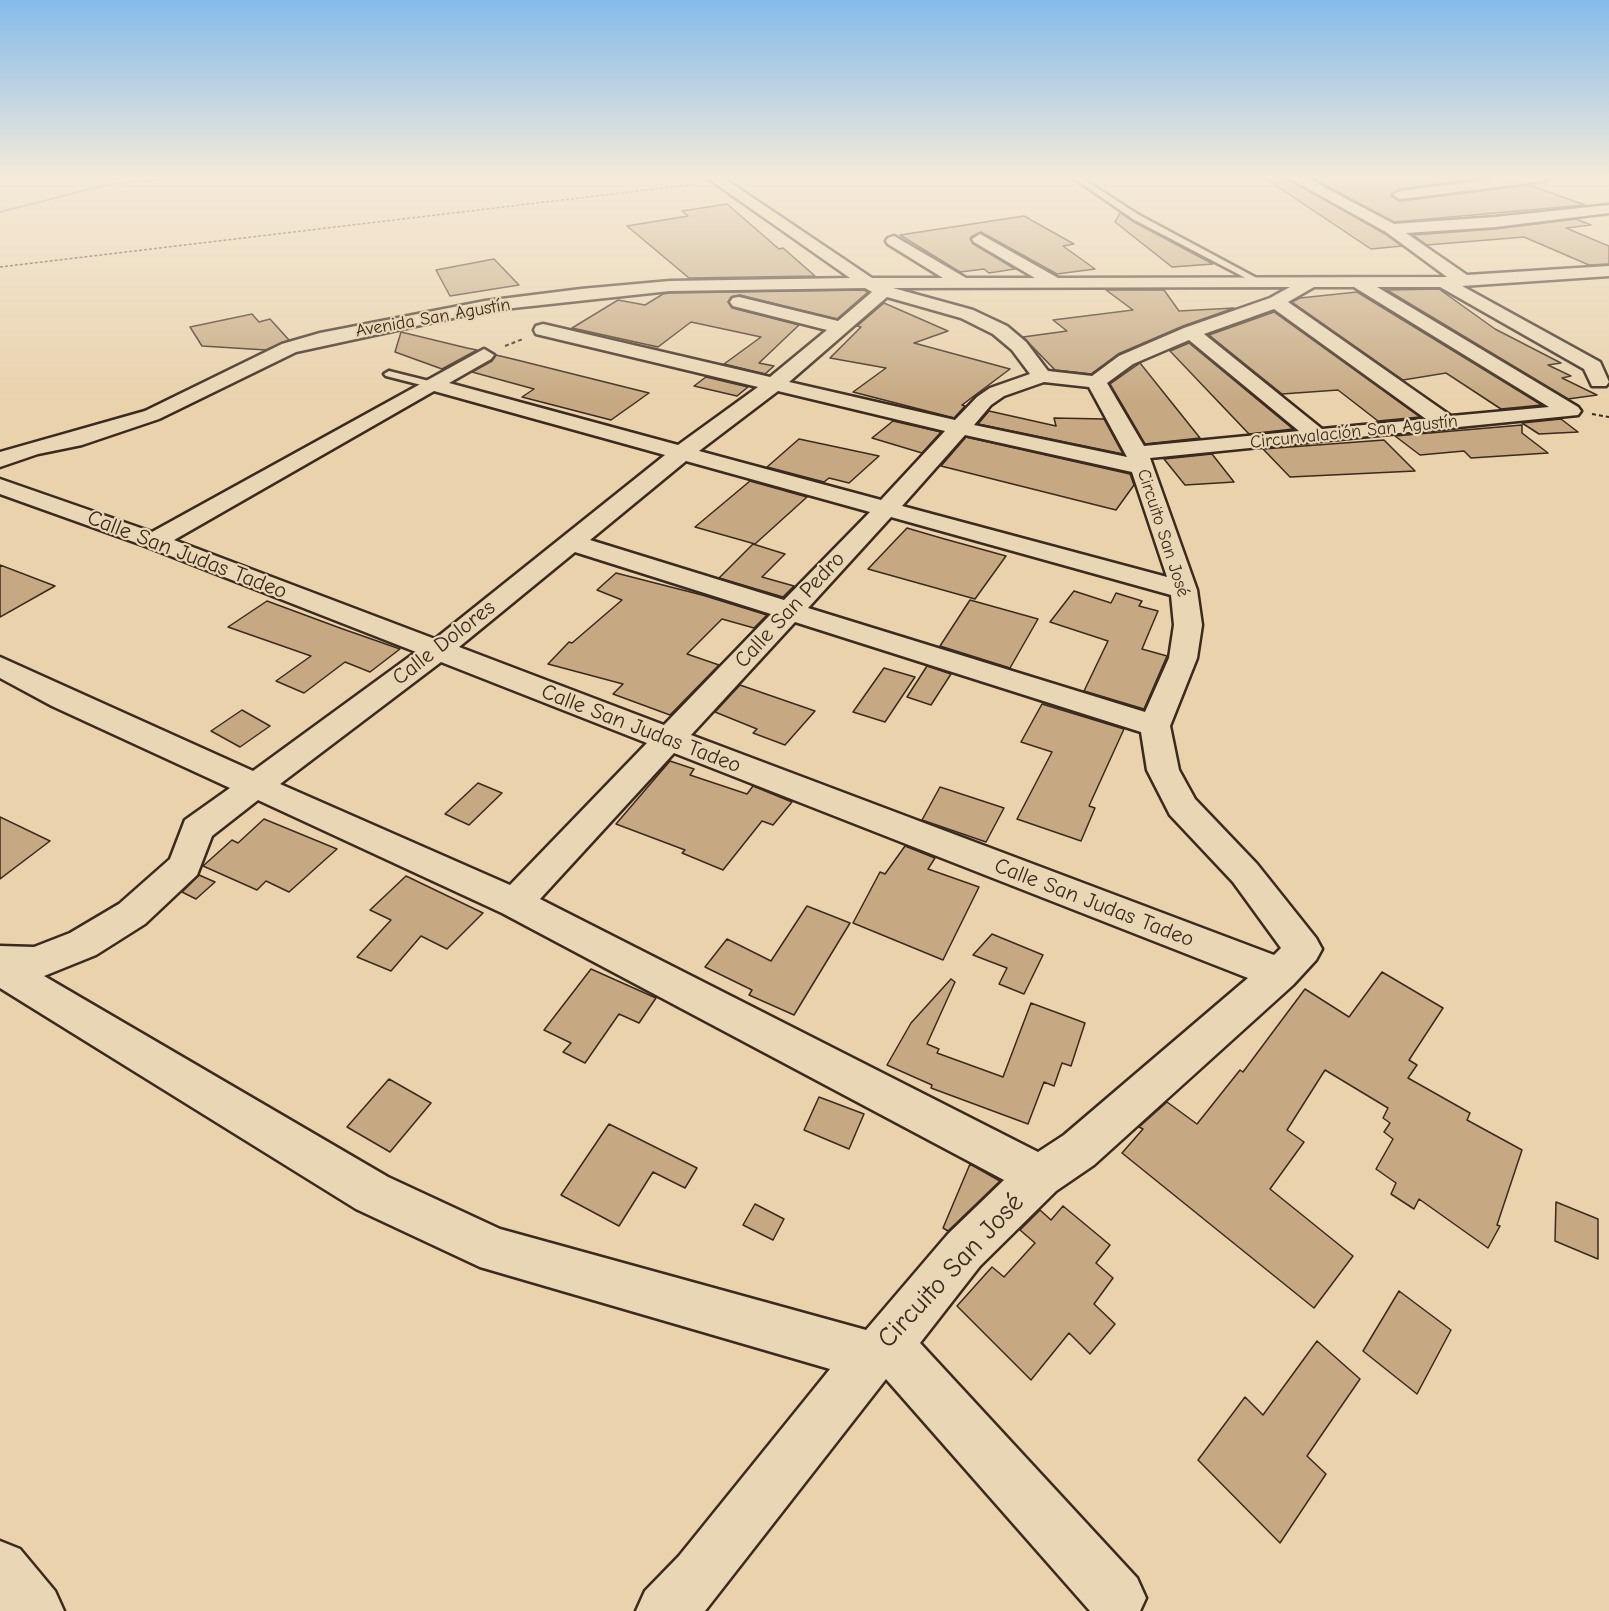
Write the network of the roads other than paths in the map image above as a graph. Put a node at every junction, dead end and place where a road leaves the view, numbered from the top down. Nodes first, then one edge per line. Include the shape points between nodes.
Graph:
1 (824, 252) edge
2 (911, 252) edge
3 (1003, 252) edge
4 (1203, 252) edge
5 (1424, 252) edge
6 (1609, 271) edge
7 (1464, 280) junction
8 (960, 281) junction
9 (1053, 281) junction
10 (1443, 282) junction
11 (1262, 283) junction
12 (1311, 283) junction
13 (1360, 284) junction
14 (876, 287) junction
15 (739, 302) dead end
16 (1276, 302) junction
17 (843, 328) junction
18 (543, 330) road end
19 (1191, 332) junction
20 (484, 355) road end
21 (389, 374) dead end
22 (1042, 376) junction
23 (1096, 382) junction
24 (1599, 382) dead end
25 (776, 383) junction
26 (433, 385) junction
27 (1445, 422) junction
28 (960, 428) junction
29 (1318, 436) junction
30 (682, 453) junction
31 (0, 460) edge
32 (1139, 460) junction
33 (0, 486) edge
34 (885, 510) junction
35 (154, 542) junction
36 (570, 542) junction
37 (1184, 590) junction
38 (788, 611) junction
39 (437, 651) junction
40 (0, 666) edge
41 (1155, 726) junction
42 (668, 739) junction
43 (255, 788) junction
44 (514, 903) junction
45 (0, 962) edge
46 (1291, 962) junction
47 (0, 969) edge
48 (1040, 1176) junction
49 (880, 1350) junction
50 (0, 1569) edge
51 (1117, 1598) dead end
52 (35, 1611) edge
53 (665, 1611) edge

1 - 14 street
2 - 8 street
3 - 9 street
4 - 11 lane
5 - 7 street
6 - 7 street, Avenida San Agustín
7 - 10 street, Avenida San Agustín
8 - 9 street, Avenida San Agustín
8 - 14 street, Avenida San Agustín
9 - 11 street, Avenida San Agustín
10 - 13 street, Avenida San Agustín
10 - 24 street via 1593,366
11 - 12 street, Avenida San Agustín
12 - 13 street, Avenida San Agustín
12 - 16 street
13 - 27 street, Circunvalación San Agustín via 1571,411
14 - 17 street, Calle Dolores
14 - 22 street via 985,321 1019,346
14 - 31 street, Avenida San Agustín via 670,286 485,306 386,325 289,348 152,415
15 - 17 street
16 - 19 street
16 - 27 street
17 - 25 street, Calle Dolores
18 - 25 street, Circunvalación San Agustín
19 - 23 street via 1126,360
19 - 29 street
20 - 26 street
21 - 26 lane
22 - 23 street, Calle San Pedro
22 - 28 street, Calle San Pedro via 997,392
23 - 32 street, Circuito San José
25 - 28 street, Circunvalación San Agustín
25 - 30 street, Calle Dolores
26 - 30 street
26 - 35 street
27 - 29 street, Circunvalación San Agustín
28 - 32 street, Circunvalación San Agustín
28 - 34 street, Calle San Pedro
29 - 32 street, Circunvalación San Agustín
30 - 34 street
30 - 36 street, Calle Dolores
32 - 37 street, Circuito San José
33 - 35 street, Calle San Judas Tadeo
34 - 37 street
34 - 38 street, Calle San Pedro
35 - 39 street, Calle San Judas Tadeo
36 - 38 street
36 - 39 street, Calle Dolores
37 - 41 street, Circuito San José via 1188,625 1184,658
38 - 41 street
38 - 42 street, Calle San Pedro
39 - 42 street, Calle San Judas Tadeo
39 - 43 street, Calle Dolores
40 - 43 street
41 - 46 street via 1163,770 1182,807 1245,873
42 - 44 street, Calle San Pedro
42 - 46 street, Calle San Judas Tadeo
43 - 44 street
43 - 45 street, Calle Dolores via 197,829 185,866 132,914 83,944 36,963
44 - 48 street
46 - 48 street, Circuito San José via 1079,1150
47 - 49 street via 372,1193 496,1251
48 - 49 street, Circuito San José via 964,1250
49 - 51 street
49 - 53 street, Circuito San José via 699,1576
50 - 52 street

